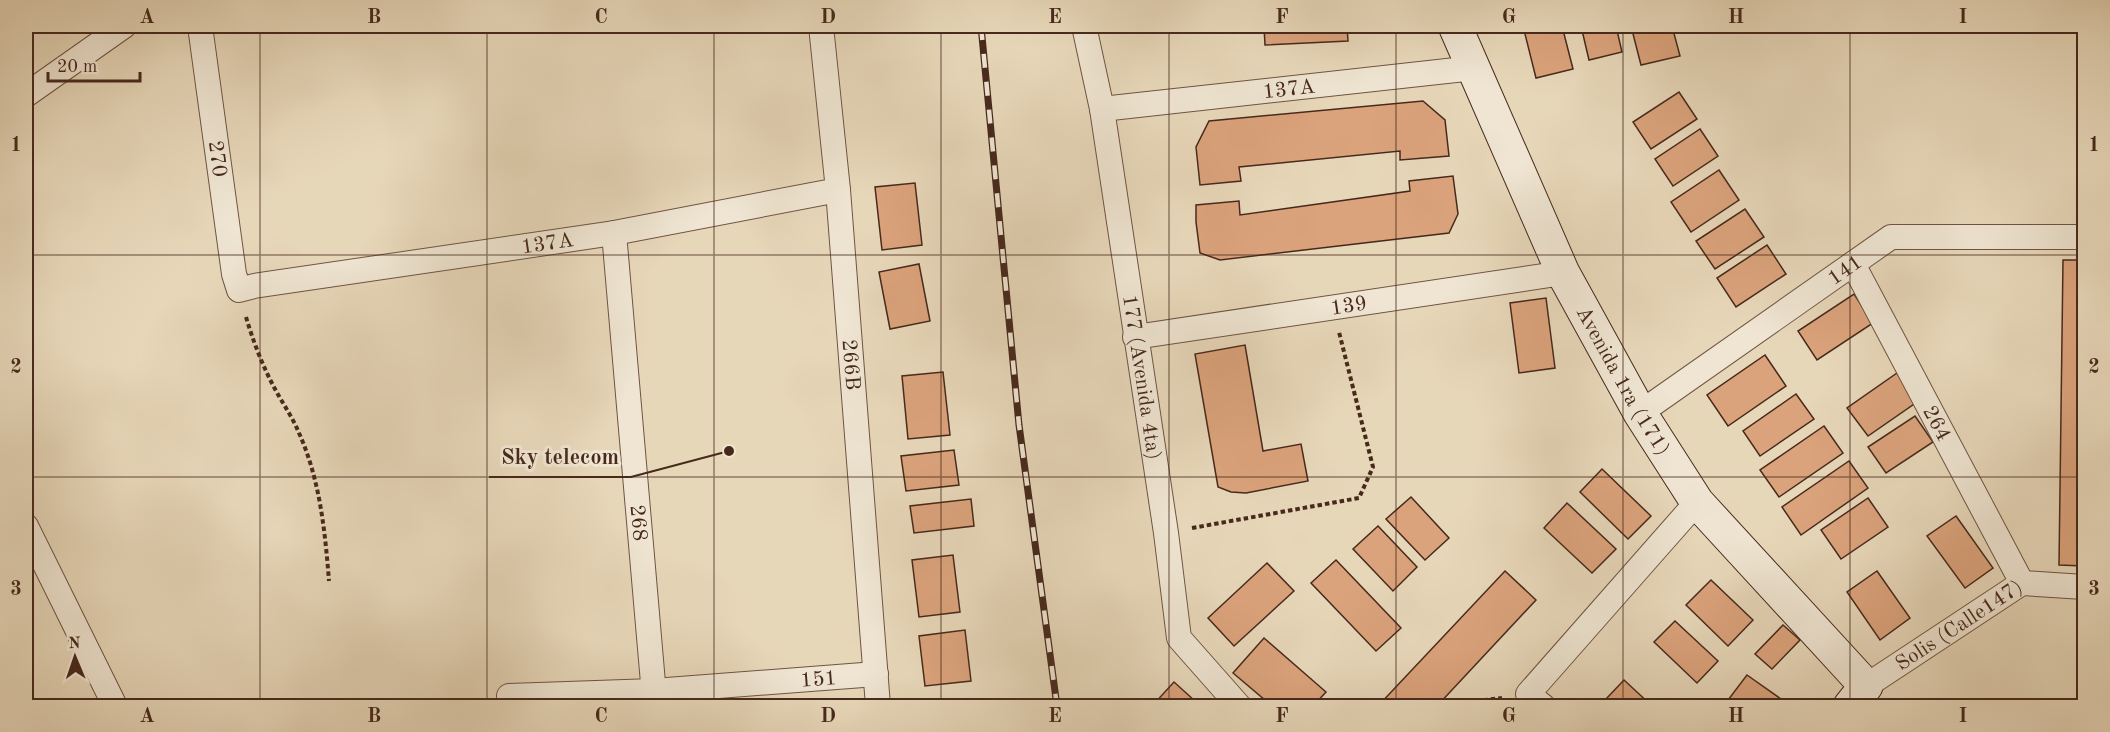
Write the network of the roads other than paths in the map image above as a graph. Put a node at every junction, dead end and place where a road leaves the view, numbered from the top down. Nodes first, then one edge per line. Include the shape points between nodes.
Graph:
1 (124, 26) edge
2 (200, 26) edge
3 (821, 26) edge
4 (1084, 26) edge
5 (1455, 26) edge
6 (1474, 68) junction
7 (26, 94) edge
8 (1102, 109) junction
9 (838, 190) junction
10 (614, 233) junction
11 (2085, 237) edge
12 (1853, 264) junction
13 (1563, 273) junction
14 (246, 288) joint
15 (1135, 337) junction
16 (1640, 413) junction
17 (1697, 502) junction
18 (26, 526) edge
19 (2022, 583) junction
20 (2085, 587) edge
21 (876, 674) junction
22 (509, 696) dead end
23 (1858, 696) edge
24 (654, 699) edge
25 (1535, 700) edge
26 (115, 706) edge
27 (878, 706) edge
28 (1239, 706) edge

1 - 7 street
2 - 14 street, 270 via 234,274
3 - 9 street, 266B
4 - 8 street, 177 (Avenida 4ta)
5 - 6 street, Avenida 1ra (171)
6 - 8 street, 137A
6 - 13 street, Avenida 1ra (171)
8 - 15 street, 177 (Avenida 4ta)
9 - 10 street, 137A
9 - 21 street, 266B
10 - 14 street, 137A
10 - 24 street, 268
11 - 12 street, 141 via 1891,237
12 - 16 street, 141
12 - 19 street, 264
13 - 15 street, 139
13 - 16 street, Avenida 1ra (171)
15 - 28 street, 177 (Avenida 4ta) via 1179,638
16 - 17 street, Avenida 1ra (171)
17 - 23 street, Avenida 1ra (171)
17 - 25 street
18 - 26 street
19 - 20 street, Solis (Calle147)
19 - 23 street, Solis (Calle147)
21 - 24 street, 151
21 - 27 street, 266B
22 - 24 street, 151

